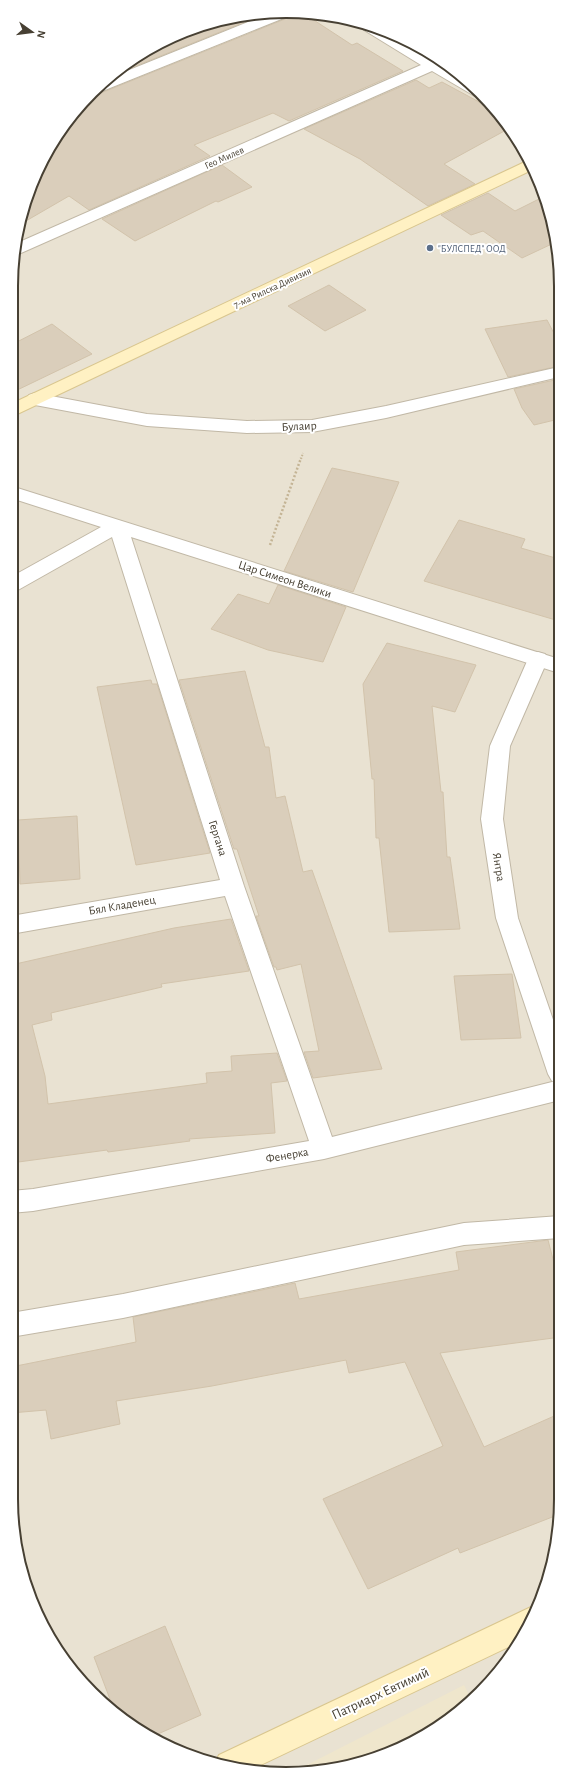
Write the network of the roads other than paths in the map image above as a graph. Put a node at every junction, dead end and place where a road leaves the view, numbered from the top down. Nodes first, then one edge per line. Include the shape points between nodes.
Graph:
1 (269, 19) edge
2 (385, 37) edge
3 (433, 65) junction
4 (455, 78) edge
5 (113, 82) edge
6 (526, 167) edge
7 (21, 248) edge
8 (554, 373) edge
9 (35, 399) junction
10 (18, 408) edge
11 (18, 494) edge
12 (118, 526) junction
13 (18, 581) edge
14 (538, 659) junction
15 (554, 664) edge
16 (234, 886) junction
17 (18, 924) edge
18 (554, 1056) edge
19 (554, 1091) edge
20 (324, 1148) junction
21 (18, 1201) edge
22 (554, 1227) edge
23 (18, 1324) edge
24 (522, 1625) edge
25 (235, 1762) edge

1 - 5 street
2 - 3 street
3 - 4 street
3 - 7 street, Гео Милев
6 - 9 street, 7-ма Рилска Дивизия
8 - 9 street, Булаир via 386,412 312,426 247,427 147,420
9 - 10 street, 7-ма Рилска Дивизия
11 - 12 street, Цар Симеон Велики
12 - 13 street
12 - 14 street, Цар Симеон Велики
12 - 16 street, Гергана
14 - 15 street, Цар Симеон Велики
14 - 18 street, Янтра via 500,746 492,819 507,918
16 - 17 street, Бял Кладенец
16 - 20 street, Гергана
19 - 20 street, Фенерка
20 - 21 street, Фенерка
22 - 23 street via 464,1234 123,1306
24 - 25 street, Патриарх Евтимий

